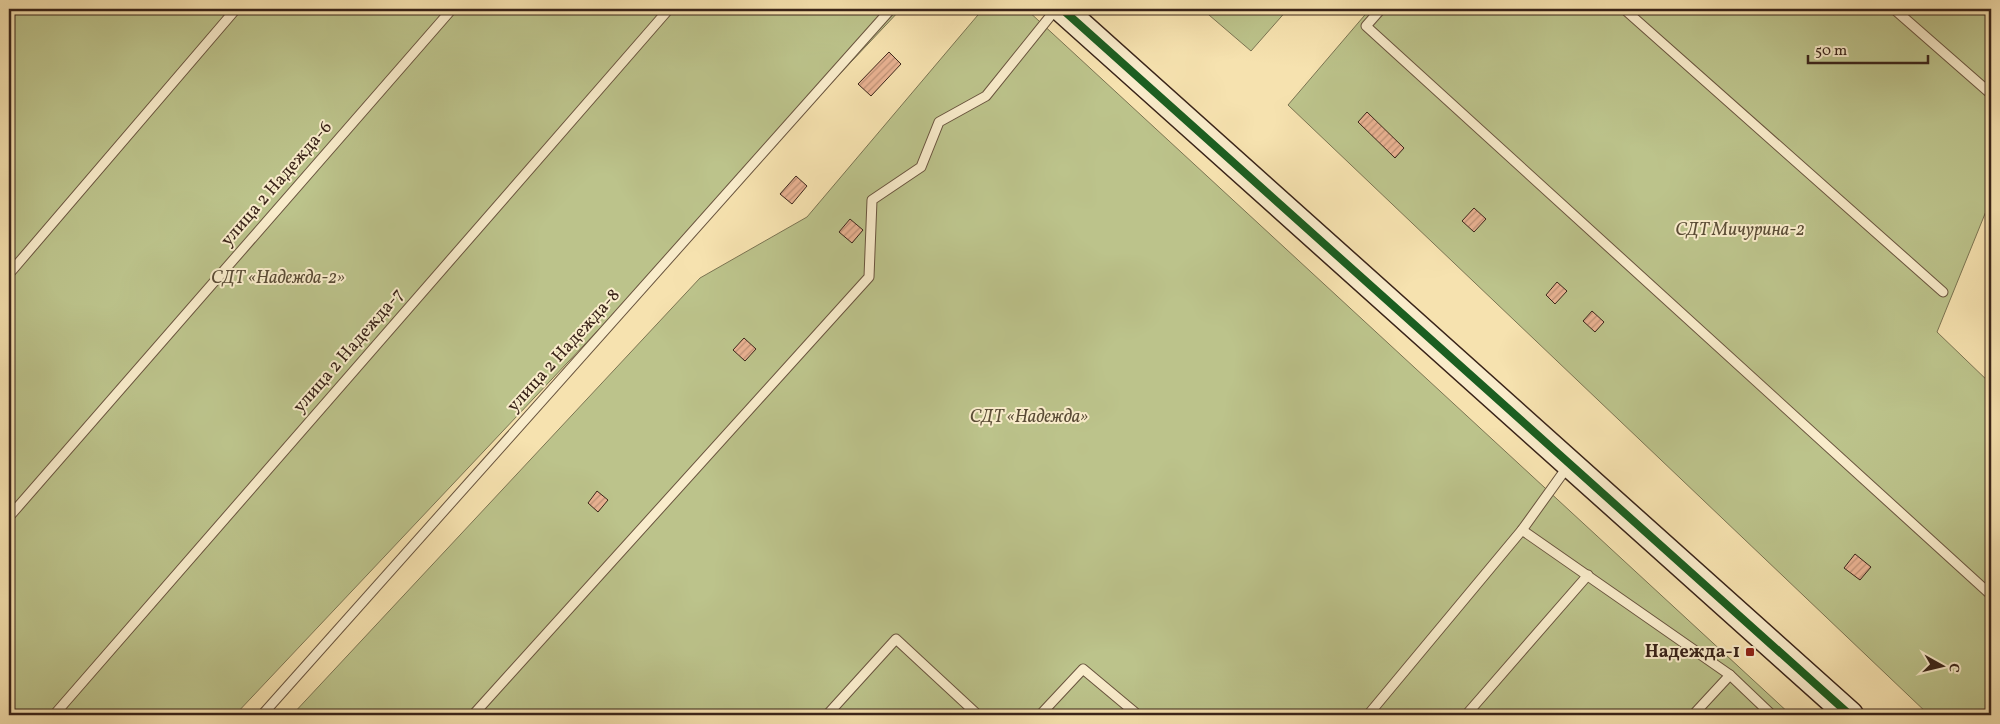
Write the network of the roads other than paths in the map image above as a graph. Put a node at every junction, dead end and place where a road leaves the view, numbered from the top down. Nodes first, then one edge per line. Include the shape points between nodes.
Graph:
1 (13, 9) edge
2 (236, 9) edge
3 (452, 9) edge
4 (669, 9) edge
5 (891, 9) edge
6 (1056, 9) edge
7 (1062, 9) edge
8 (1381, 9) edge
9 (1624, 9) edge
10 (1894, 9) edge
11 (9, 14) edge
12 (1991, 94) edge
13 (9, 274) edge
14 (1943, 292) dead end
15 (1569, 464) junction
16 (9, 517) edge
17 (1522, 530) junction
18 (1588, 575) junction
19 (1991, 595) edge
20 (1730, 675) junction
21 (54, 715) edge
22 (262, 715) edge
23 (473, 715) edge
24 (827, 715) edge
25 (978, 715) edge
26 (1040, 715) edge
27 (1138, 715) edge
28 (1368, 715) edge
29 (1466, 715) edge
30 (1693, 715) edge
31 (1772, 715) edge
32 (1850, 715) edge

1 - 11 lane
2 - 13 lane
3 - 16 lane, улица 2 Надежда-6
4 - 21 lane, улица 2 Надежда-7
5 - 22 lane, улица 2 Надежда-8
6 - 23 lane via 986,96 939,122 922,167 872,200 869,278
7 - 15 street
8 - 19 lane via 1366,26
9 - 14 lane
10 - 12 lane
15 - 17 lane
15 - 32 street
17 - 18 lane
17 - 28 lane
18 - 20 lane
18 - 29 lane
20 - 30 lane
20 - 31 lane
24 - 25 lane via 896,639
26 - 27 lane via 1083,669

